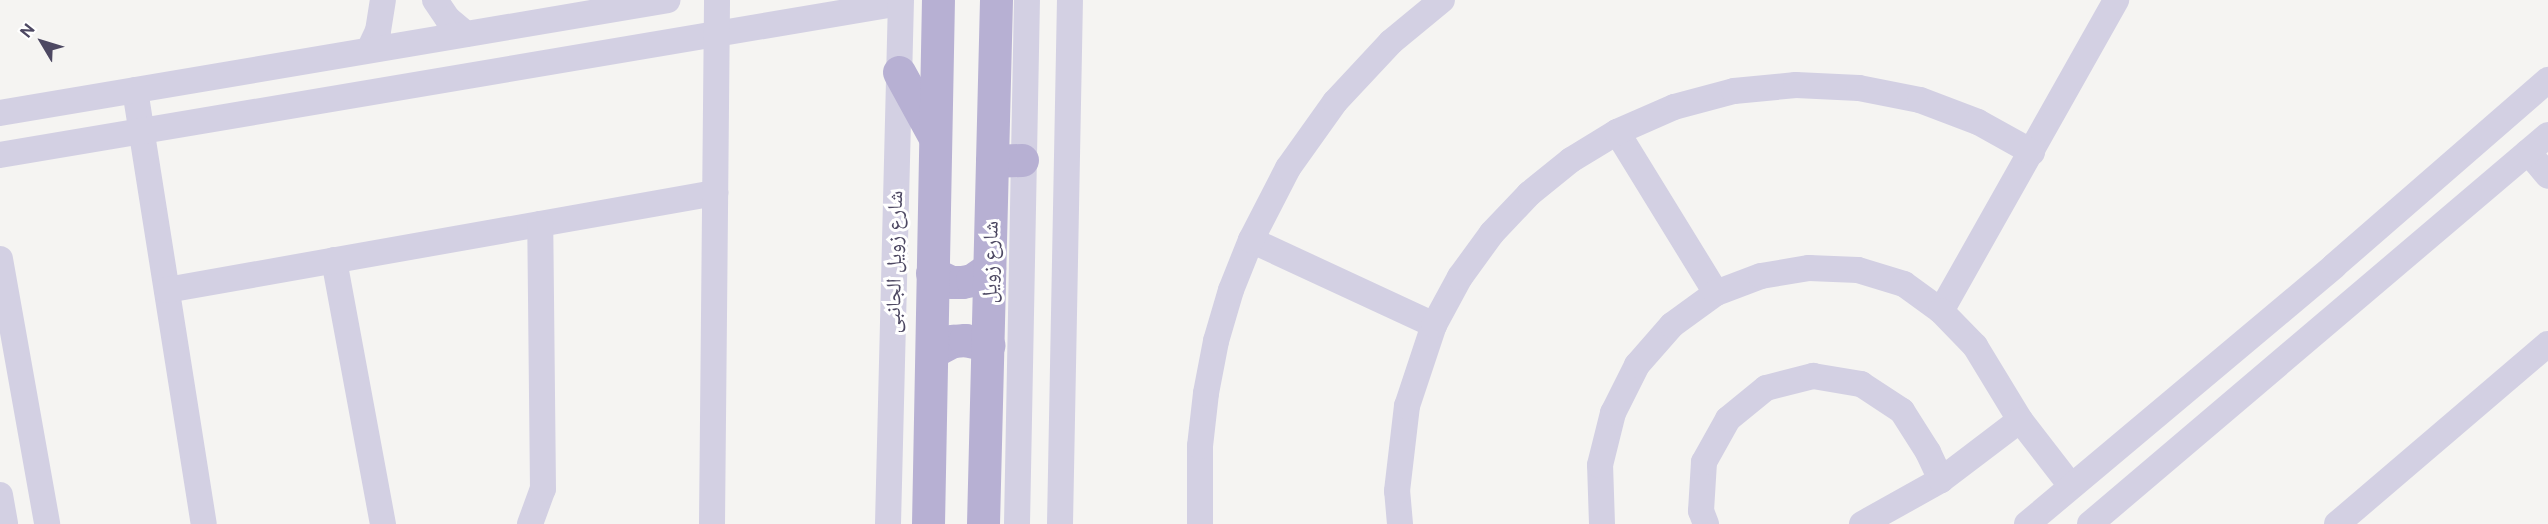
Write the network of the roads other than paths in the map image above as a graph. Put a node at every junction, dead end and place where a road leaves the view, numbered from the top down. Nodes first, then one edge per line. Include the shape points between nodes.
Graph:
1 (382, 0) edge
2 (435, 0) edge
3 (668, 0) edge
4 (717, 0) edge
5 (938, 0) edge
6 (996, 0) edge
7 (1027, 0) edge
8 (1070, 0) edge
9 (1443, 0) edge
10 (2116, 0) edge
11 (901, 1) edge
12 (466, 34) junction
13 (717, 34) junction
14 (369, 50) junction
15 (899, 72) junction
16 (2548, 80) edge
17 (135, 90) junction
18 (0, 112) edge
19 (141, 131) junction
20 (1617, 132) junction
21 (2548, 135) edge
22 (935, 138) junction
23 (2032, 152) junction
24 (2528, 152) junction
25 (0, 154) edge
26 (1007, 160) junction
27 (2548, 177) edge
28 (715, 194) junction
29 (540, 224) junction
30 (1251, 240) junction
31 (0, 260) edge
32 (334, 260) junction
33 (989, 268) junction
34 (932, 273) junction
35 (167, 290) junction
36 (1716, 294) junction
37 (1941, 311) junction
38 (1434, 325) junction
39 (2548, 344) edge
40 (988, 345) junction
41 (932, 352) junction
42 (2020, 420) junction
43 (1941, 480) junction
44 (2071, 486) junction
45 (0, 495) edge
46 (2092, 523) edge
47 (5, 524) edge
48 (47, 524) edge
49 (204, 524) edge
50 (383, 524) edge
51 (530, 524) edge
52 (712, 524) edge
53 (888, 524) edge
54 (928, 524) edge
55 (983, 524) edge
56 (1017, 524) edge
57 (1060, 524) edge
58 (1200, 524) edge
59 (1400, 524) edge
60 (1602, 524) edge
61 (1706, 524) edge
62 (1862, 524) edge
63 (2027, 524) edge
64 (2337, 524) edge

1 - 14 street via 378,31
2 - 12 street via 448,19
3 - 12 street
4 - 13 street
5 - 22 main road
6 - 26 main road, شارع زويل
7 - 26 street
8 - 57 street
9 - 30 street via 1391,42 1335,102 1288,168
10 - 23 street
11 - 13 street
11 - 15 street, شارع زويل الجانبى
12 - 14 street
13 - 19 street
13 - 28 street
14 - 17 street
15 - 22 main road
15 - 53 street, شارع زويل الجانبى
16 - 44 street
17 - 18 street
17 - 19 street
19 - 25 street
19 - 35 street
20 - 23 street via 1674,107 1734,91 1807,85 1859,88 1920,100 1978,122
20 - 36 street
20 - 38 street via 1571,160 1521,202 1460,277
21 - 24 street
22 - 34 main road
23 - 37 street
24 - 27 street
24 - 46 street
26 - 33 main road, شارع زويل
26 - 56 street
28 - 29 street
28 - 52 street
29 - 32 street
29 - 51 street via 543,489
30 - 38 street
30 - 58 street via 1216,341 1206,393 1200,446
31 - 48 street
32 - 35 street
32 - 50 street
33 - 34 main road via 962,282 951,282
33 - 40 main road, شارع زويل
34 - 41 main road
35 - 49 street
36 - 37 street via 1761,276 1809,268 1858,270 1904,284
36 - 60 street via 1672,325 1637,365 1612,413 1600,465
37 - 42 street via 1975,346
38 - 59 street via 1407,406 1397,491
39 - 64 street
40 - 41 main road via 953,341
40 - 55 main road, شارع زويل
41 - 54 main road
42 - 43 street
42 - 44 street
43 - 61 street via 1902,411 1861,384 1813,376 1766,388 1728,419 1704,462 1701,511
43 - 62 street
44 - 63 street
45 - 47 street

